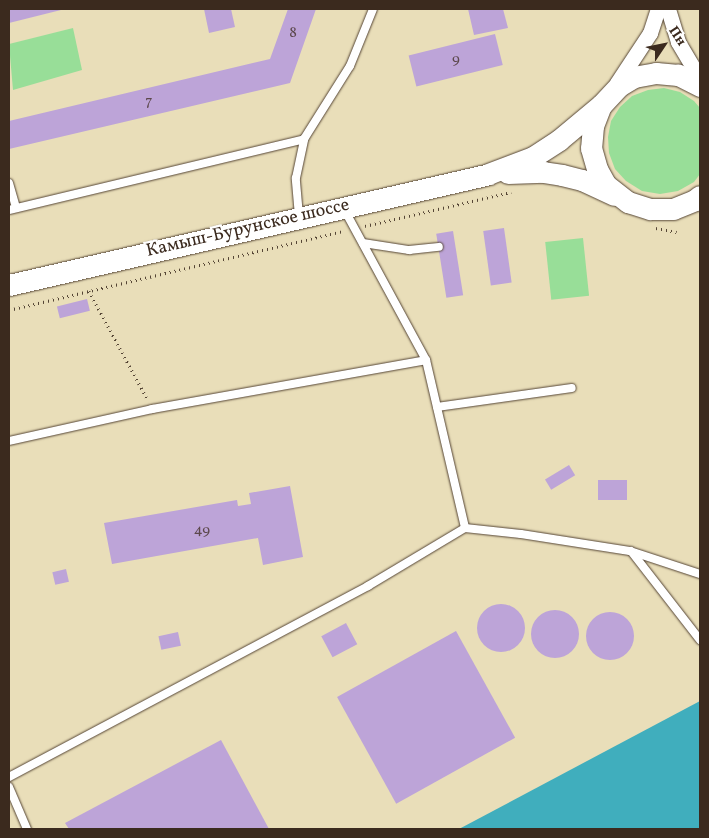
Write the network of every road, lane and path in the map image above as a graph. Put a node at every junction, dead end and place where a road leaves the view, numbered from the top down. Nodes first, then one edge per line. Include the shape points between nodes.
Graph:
1 (374, 9) edge
2 (658, 9) edge
3 (668, 9) edge
4 (700, 79) edge
5 (700, 86) edge
6 (603, 102) junction
7 (304, 139) junction
8 (488, 174) junction
9 (9, 183) edge
10 (519, 191) dead end
11 (698, 198) edge
12 (625, 200) junction
13 (343, 207) junction
14 (12, 209) edge
15 (300, 218) junction
16 (648, 226) dead end
17 (355, 229) junction
18 (677, 232) dead end
19 (363, 243) junction
20 (438, 247) dead end
21 (9, 285) edge
22 (89, 291) junction
23 (9, 310) edge
24 (426, 360) junction
25 (572, 388) dead end
26 (437, 407) junction
27 (152, 409) junction
28 (9, 441) edge
29 (465, 528) junction
30 (630, 551) junction
31 (700, 574) edge
32 (700, 640) edge
33 (9, 777) edge
34 (9, 787) edge
35 (27, 829) edge

1 - 7 lane via 350,66
2 - 6 street via 650,33
3 - 4 street via 678,42
5 - 6 main road via 678,75 656,72 634,77
6 - 8 main road via 559,140 533,157
6 - 12 main road via 592,126 591,148 606,185
7 - 14 lane
7 - 15 lane via 296,178
8 - 12 main road via 543,172 562,175 582,180
8 - 13 main road, Камыш-Бурунское шоссе
9 - 14 lane
10 - 17 path
11 - 12 main road via 673,208 650,209
13 - 15 main road, Камыш-Бурунское шоссе
13 - 17 lane
15 - 21 main road, Камыш-Бурунское шоссе
16 - 18 path
17 - 19 lane
17 - 22 path
19 - 20 lane via 409,250
19 - 24 lane
22 - 23 path
22 - 27 path
24 - 26 lane
24 - 27 lane
25 - 26 lane
26 - 29 lane
27 - 28 lane
29 - 30 lane
29 - 33 lane via 360,590
30 - 31 lane
30 - 32 lane
34 - 35 lane

